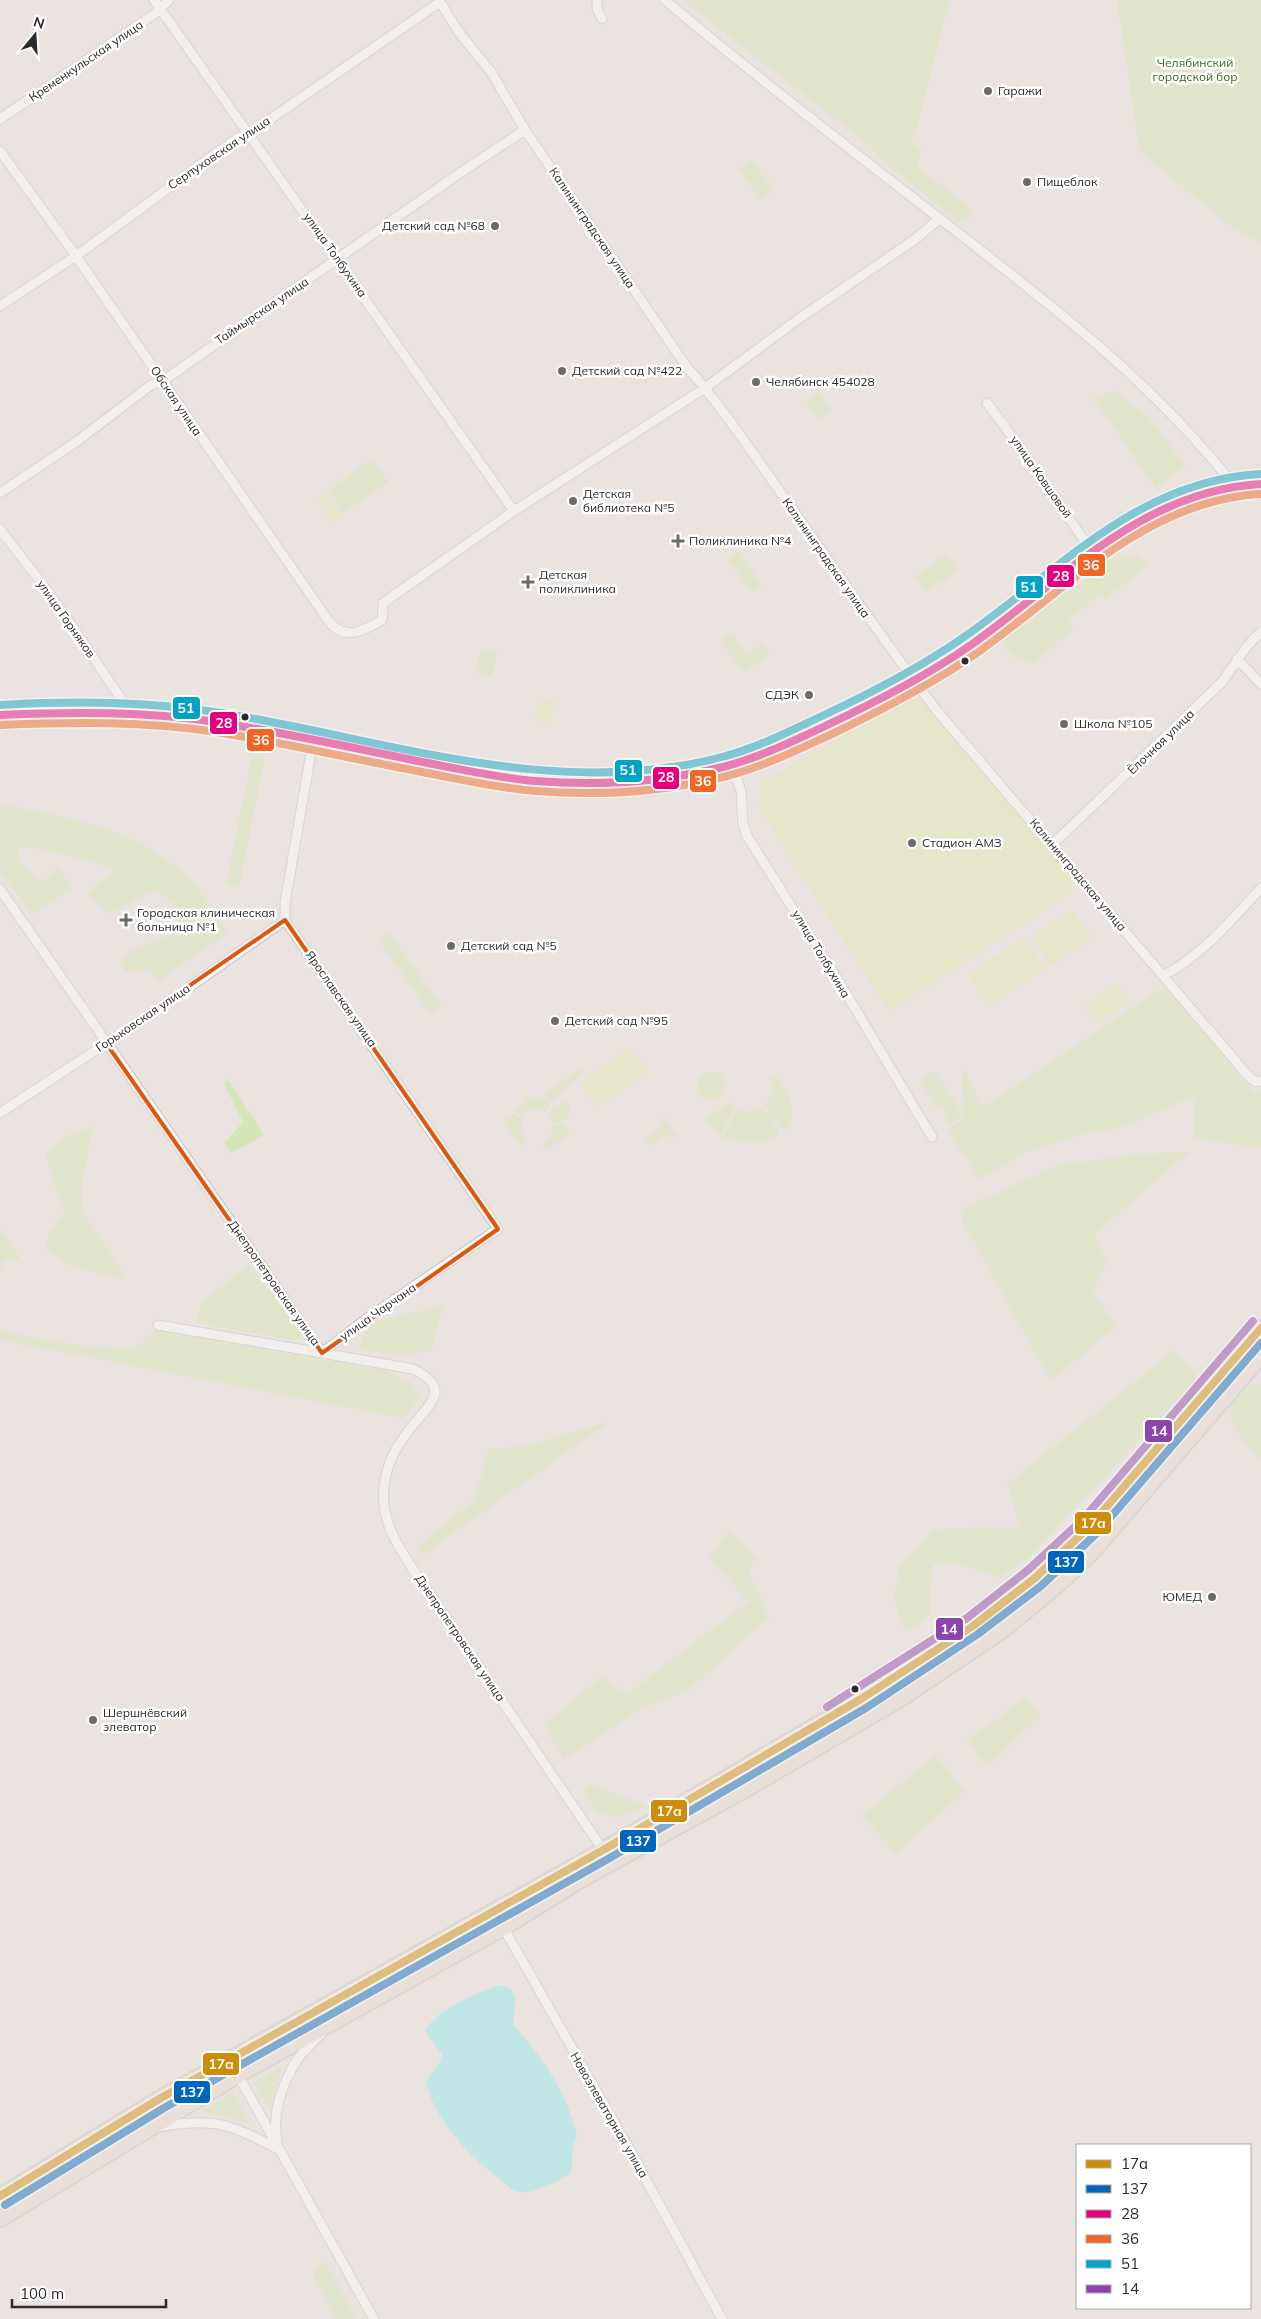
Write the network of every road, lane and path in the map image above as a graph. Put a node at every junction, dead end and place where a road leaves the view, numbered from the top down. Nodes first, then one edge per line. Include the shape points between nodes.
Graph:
1 (154, 0) edge
2 (169, 0) edge
3 (597, 0) edge
4 (665, 0) edge
5 (439, 1) edge
6 (160, 8) junction
7 (602, 19) dead end
8 (0, 119) edge
9 (525, 130) junction
10 (250, 134) junction
11 (0, 151) edge
12 (940, 218) junction
13 (76, 256) junction
14 (338, 260) junction
15 (0, 306) edge
16 (162, 381) junction
17 (705, 388) junction
18 (987, 403) dead end
19 (1261, 484) edge
20 (1234, 486) junction
21 (0, 493) edge
22 (514, 511) junction
23 (0, 529) edge
24 (1094, 553) junction
25 (1261, 632) edge
26 (1237, 659) junction
27 (914, 680) junction
28 (1261, 684) edge
29 (130, 712) junction
30 (0, 715) edge
31 (314, 741) junction
32 (731, 764) junction
33 (1052, 845) junction
34 (1261, 888) edge
35 (0, 889) edge
36 (285, 920) junction
37 (1163, 976) junction
38 (106, 1043) junction
39 (1259, 1081) edge
40 (0, 1113) edge
41 (932, 1137) dead end
42 (498, 1229) joint
43 (158, 1325) dead end
44 (1261, 1328) edge
45 (322, 1352) junction
46 (1261, 1356) edge
47 (602, 1850) junction
48 (611, 1863) junction
49 (494, 1911) junction
50 (503, 1928) junction
51 (333, 2021) junction
52 (238, 2075) junction
53 (146, 2129) junction
54 (278, 2149) junction
55 (0, 2196) edge
56 (0, 2218) edge
57 (374, 2319) edge
58 (722, 2319) edge

1 - 6 street, улица Толбухина
2 - 6 street, Кременкульская улица
3 - 7 street
4 - 12 street
5 - 9 street, Калининградская улица via 491,72
5 - 10 street, Серпуховская улица
6 - 8 street, Кременкульская улица via 91,59
6 - 10 street, улица Толбухина
9 - 14 street, Таймырская улица
9 - 17 street, Калининградская улица via 686,366
10 - 13 street, Серпуховская улица via 237,138
10 - 14 street, улица Толбухина
11 - 13 street, Обская улица
12 - 17 street via 914,240
12 - 20 street via 1112,356 1213,459
13 - 15 street, Серпуховская улица
13 - 16 street, Обская улица
14 - 16 street, Таймырская улица
14 - 22 street, улица Толбухина
16 - 21 street, Таймырская улица via 151,385 76,442
16 - 22 street, Обская улица via 331,624 340,631 350,634 361,632 382,620 383,604
17 - 22 street
17 - 27 street, Калининградская улица via 870,623
18 - 24 street, улица Ковшовой
19 - 20 street
20 - 24 street via 1200,493 1172,504
23 - 29 street, улица Горняков via 55,601
24 - 27 street via 987,633
25 - 26 street, Ёлочная улица
26 - 28 street
26 - 33 street, Ёлочная улица via 1222,682
27 - 32 street via 788,743
27 - 33 street, Калининградская улица
29 - 30 street
29 - 31 street via 189,718
31 - 32 street via 489,775 548,782 594,782 675,775
31 - 36 street via 285,903
32 - 41 street, улица Толбухина via 742,791 743,824 747,836
33 - 37 street, Калининградская улица
34 - 37 street via 1219,934 1178,968
35 - 38 street, Днепропетровская улица
36 - 38 street, Горьковская улица
36 - 42 street, Ярославская улица
37 - 39 street, Калининградская улица via 1250,1078
38 - 40 street, Горьковская улица
38 - 45 street, Днепропетровская улица
42 - 45 street, улица Чарчана
43 - 45 street
44 - 47 main road via 1090,1526 1035,1578 973,1626 875,1690
45 - 47 street, Днепропетровская улица via 413,1369 426,1376 435,1387 431,1405 410,1429 388,1466 384,1504 388,1526 412,1568
46 - 48 main road via 1093,1550 1061,1582 1003,1630 900,1699
47 - 48 main road
47 - 49 main road
48 - 50 main road
49 - 50 street, Новоэлеваторная улица
49 - 55 main road via 159,2099
50 - 51 main road
50 - 58 street, Новоэлеваторная улица
51 - 52 main road
51 - 54 street via 295,2062 278,2101 274,2126
52 - 53 main road
52 - 54 street
53 - 54 street via 188,2121 209,2121 247,2133
53 - 56 main road
54 - 57 street

